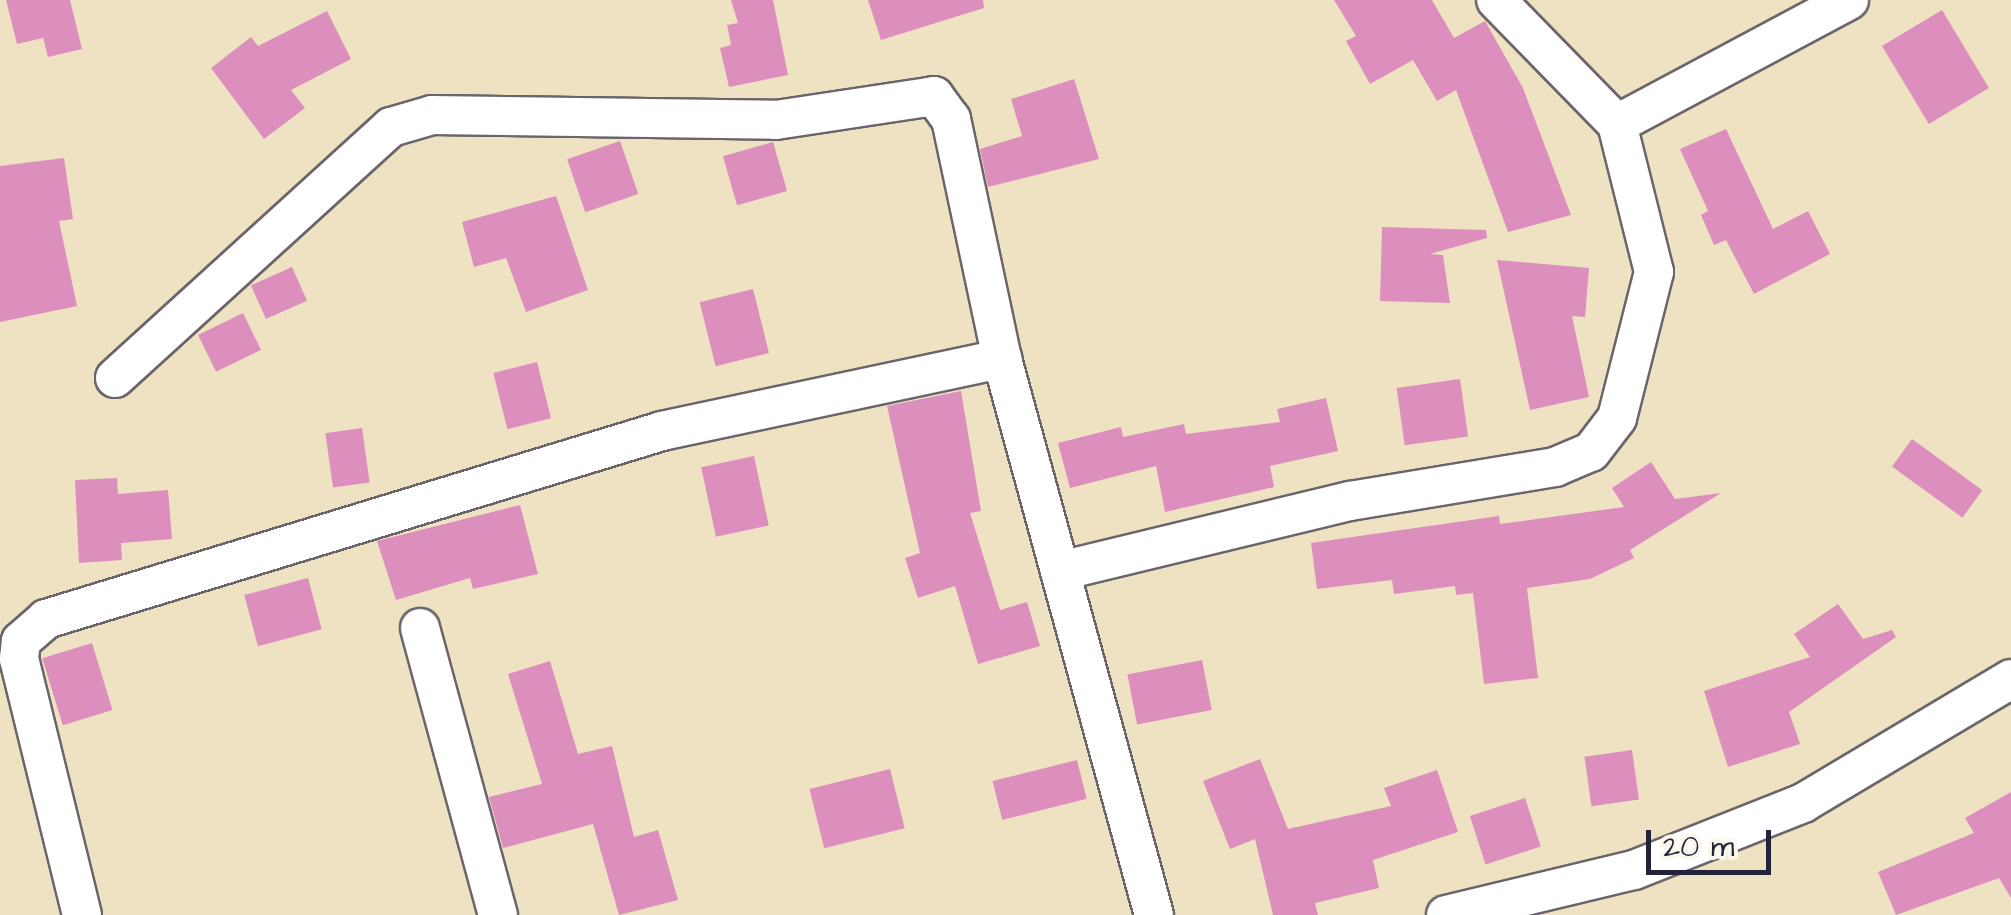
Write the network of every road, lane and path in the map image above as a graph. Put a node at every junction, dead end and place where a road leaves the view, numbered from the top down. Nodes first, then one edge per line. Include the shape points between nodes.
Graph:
1 (1496, 0) edge
2 (1849, 0) edge
3 (1618, 124) junction
4 (1002, 359) junction
5 (115, 378) dead end
6 (1060, 571) junction
7 (420, 628) dead end
8 (2011, 679) edge
9 (82, 915) edge
10 (498, 915) edge
11 (1154, 915) edge
12 (1446, 915) edge

1 - 3 street
2 - 3 street
3 - 6 street via 1654,272 1618,418 1591,452 1555,467 1350,502
4 - 5 street via 951,118 944,104 923,94 776,120 432,115 390,127
4 - 6 street
4 - 9 street via 662,431 46,619 21,640 20,659
6 - 11 street
7 - 10 street
8 - 12 street via 1802,803 1634,870

